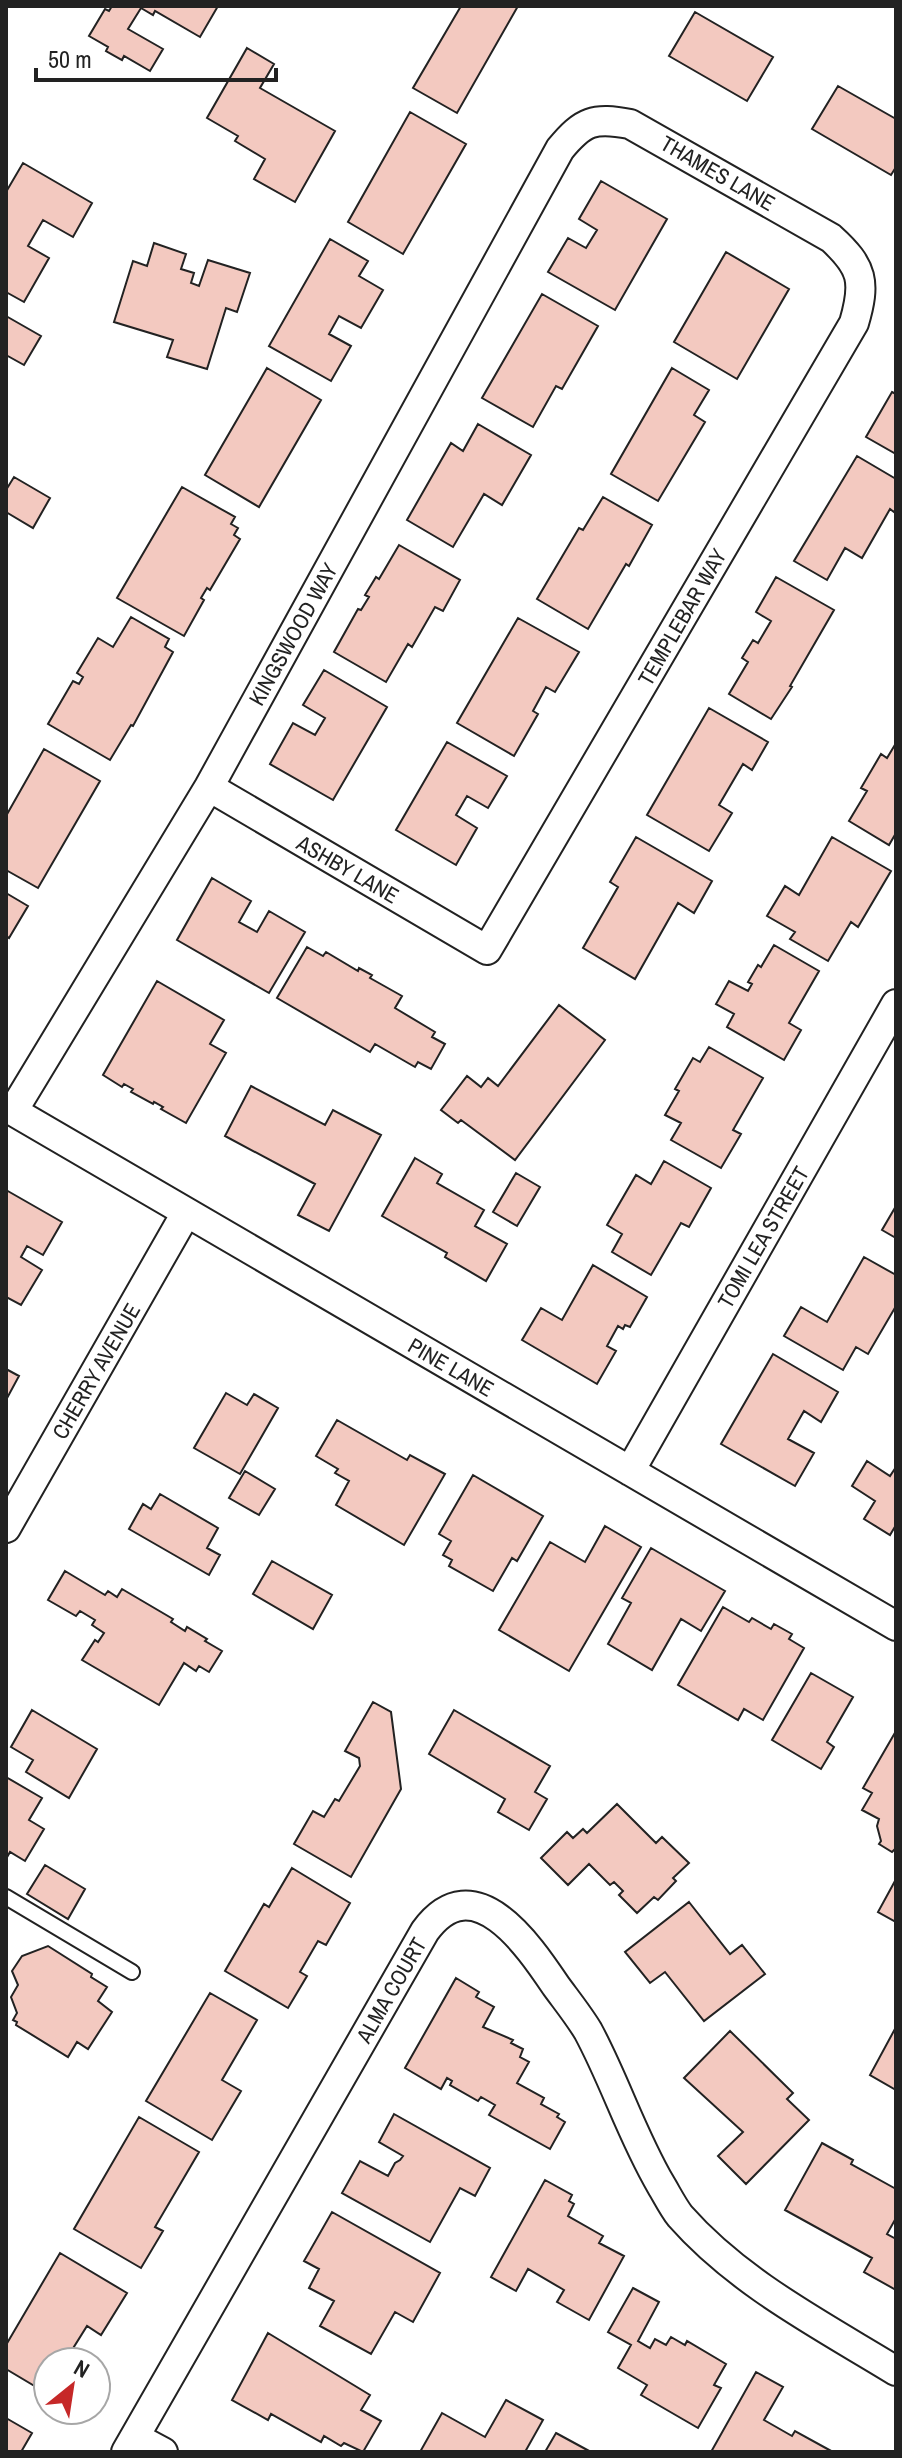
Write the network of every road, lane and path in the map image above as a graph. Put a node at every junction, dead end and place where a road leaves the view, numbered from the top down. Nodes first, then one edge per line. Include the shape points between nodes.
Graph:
1 (560, 149) joint
2 (861, 279) joint
3 (209, 787) junction
4 (487, 950) joint
5 (896, 1004) edge
6 (10, 1109) edge
7 (186, 1213) junction
8 (630, 1471) junction
9 (6, 1528) edge
10 (896, 1626) edge
11 (6, 1897) edge
12 (132, 1972) dead end
13 (896, 2371) edge
14 (131, 2444) edge
15 (163, 2452) edge

1 - 2 street, THAMES LANE via 588,122 630,124 831,238 851,256
1 - 3 street, KINGSWOOD WAY
2 - 4 street, TEMPLEBAR WAY via 854,323
3 - 4 street, ASHBY LANE
3 - 6 street, KINGSWOOD WAY
5 - 8 street, TOMI LEA STREET
6 - 7 street, PINE LANE
7 - 8 street, PINE LANE
7 - 9 street, CHERRY AVENUE
8 - 10 street, PINE LANE
11 - 12 lane
13 - 14 street, ALMA COURT via 770,2294 716,2253 678,2213 644,2156 587,2031 526,1942 491,1914 470,1906 453,1907 436,1915 425,1931
14 - 15 street

